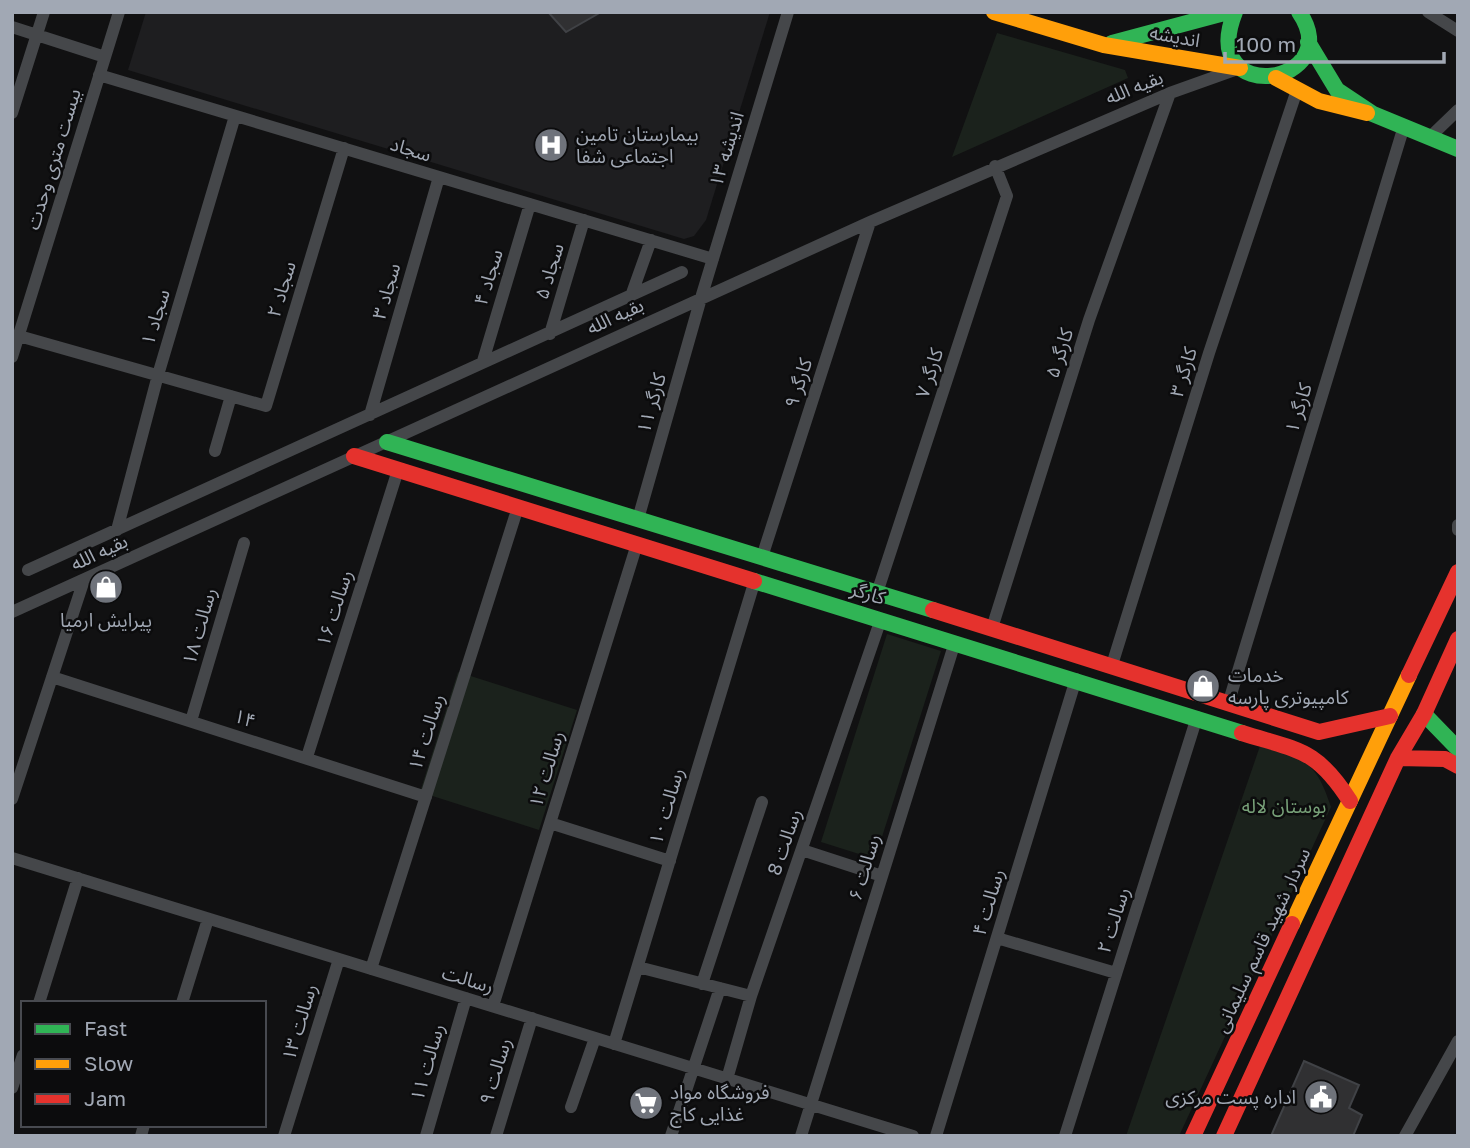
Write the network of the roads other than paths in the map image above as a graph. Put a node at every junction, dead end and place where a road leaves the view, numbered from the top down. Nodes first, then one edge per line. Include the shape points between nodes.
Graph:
1 (44, 12) edge
2 (118, 12) edge
3 (788, 12) edge
4 (994, 12) edge
5 (1228, 12) edge
6 (1235, 12) edge
7 (1428, 12) edge
8 (1036, 18) edge
9 (1306, 23) edge
10 (12, 27) edge
11 (1458, 31) edge
12 (37, 35) junction
13 (1104, 45) junction
14 (105, 57) junction
15 (1240, 68) junction
16 (99, 75) junction
17 (1276, 78) junction
18 (1170, 93) junction
19 (1296, 93) junction
20 (1458, 110) edge
21 (12, 113) edge
22 (1373, 114) junction
23 (235, 116) junction
24 (1404, 126) junction
25 (1430, 137) junction
26 (344, 148) junction
27 (1458, 149) edge
28 (995, 166) junction
29 (439, 177) junction
30 (530, 204) junction
31 (584, 220) junction
32 (870, 222) junction
33 (651, 240) junction
34 (713, 259) junction
35 (681, 272) dead end
36 (631, 296) junction
37 (701, 298) junction
38 (550, 334) junction
39 (19, 336) junction
40 (12, 357) edge
41 (483, 361) junction
42 (158, 375) junction
43 (231, 396) junction
44 (370, 415) junction
45 (387, 442) junction
46 (215, 450) dead end
47 (354, 456) junction
48 (398, 470) junction
49 (518, 507) junction
50 (638, 519) junction
51 (117, 530) junction
52 (244, 543) dead end
53 (637, 544) junction
54 (762, 557) junction
55 (29, 570) dead end
56 (1458, 572) edge
57 (84, 580) junction
58 (755, 580) junction
59 (877, 593) junction
60 (12, 612) edge
61 (881, 619) junction
62 (992, 628) junction
63 (1458, 639) edge
64 (955, 642) junction
65 (1041, 643) junction
66 (1112, 665) junction
67 (1034, 666) junction
68 (52, 677) junction
69 (1076, 679) junction
70 (1228, 701) junction
71 (1423, 713) junction
72 (1390, 716) junction
73 (1197, 717) junction
74 (191, 721) junction
75 (1319, 732) junction
76 (1309, 754) junction
77 (1454, 755) edge
78 (307, 757) junction
79 (1398, 758) junction
80 (426, 797) junction
81 (12, 799) edge
82 (1350, 801) junction
83 (762, 802) dead end
84 (550, 823) junction
85 (802, 850) junction
86 (12, 858) edge
87 (670, 861) junction
88 (882, 876) junction
89 (78, 878) junction
90 (208, 919) junction
91 (997, 938) junction
92 (339, 959) junction
93 (638, 967) junction
94 (371, 969) junction
95 (1116, 974) junction
96 (702, 984) junction
97 (720, 988) junction
98 (751, 996) junction
99 (466, 998) junction
100 (40, 1001) edge
101 (183, 1001) edge
102 (493, 1006) junction
103 (532, 1018) junction
104 (596, 1038) junction
105 (1458, 1041) edge
106 (614, 1044) junction
107 (21, 1061) edge
108 (692, 1068) junction
109 (727, 1079) junction
110 (12, 1088) edge
111 (811, 1104) junction
112 (571, 1107) dead end
113 (284, 1136) edge
114 (426, 1136) edge
115 (496, 1136) edge
116 (671, 1136) edge
117 (801, 1136) edge
118 (913, 1136) edge
119 (936, 1136) edge
120 (1065, 1136) edge
121 (1194, 1136) edge
122 (1224, 1136) edge
123 (1405, 1136) edge

1 - 12 street
2 - 14 street, بیست متری وحدت
3 - 34 street, اندیشه ۱۳
4 - 8 street, اندیشه
5 - 13 street, اندیشه
6 - 15 street, اندیشه via 1226,33 1227,46
7 - 11 street
8 - 13 street, اندیشه
9 - 17 street, اندیشه via 1298,65
9 - 22 street, اندیشه via 1338,90
10 - 12 street
12 - 14 street
12 - 21 street
13 - 15 street, اندیشه
14 - 16 street, بیست متری وحدت
15 - 17 street, اندیشه
15 - 18 street, بقیه الله
16 - 23 street, سجاد
16 - 39 street, بیست متری وحدت
17 - 19 street, اندیشه
18 - 28 street, بقیه الله
18 - 62 street, کارگر ۵ via 1089,320
19 - 22 street, اندیشه via 1328,106
19 - 66 street, کارگر ۳
20 - 25 street
22 - 24 street, اندیشه
23 - 26 street, سجاد
23 - 42 street, سجاد ۱
24 - 25 street, اندیشه
24 - 70 street, کارگر ۱
25 - 27 street, اندیشه
26 - 29 street, سجاد
26 - 43 street, سجاد ۲ via 266,406
28 - 32 street, بقیه الله
28 - 59 street, کارگر ۷ via 1007,196
29 - 30 street, سجاد
29 - 44 street, سجاد ۳
30 - 31 street, سجاد
30 - 41 street, سجاد ۴
31 - 33 street, سجاد
31 - 38 street, سجاد ۵
32 - 37 street, بقیه الله
32 - 54 street, کارگر ۹
33 - 34 street, سجاد
33 - 36 street
34 - 37 street, اندیشه ۱۳
35 - 36 street, بقیه الله
36 - 38 street, بقیه الله
37 - 45 street, بقیه الله
37 - 50 street, کارگر ۱۱
38 - 41 street, بقیه الله
39 - 40 street, بیست متری وحدت
39 - 42 street, سجاد ۲
41 - 44 street, بقیه الله
42 - 43 street, سجاد ۲
42 - 51 street, سجاد ۱
43 - 46 street
44 - 51 street, بقیه الله
45 - 47 street, بقیه الله
45 - 50 street, کارگر
47 - 48 street, کارگر
47 - 57 street, بقیه الله
48 - 49 street, کارگر
48 - 78 street, رسالت ۱۶
49 - 53 street, کارگر
49 - 80 street, رسالت ۱۴
50 - 54 street, کارگر
51 - 55 street, بقیه الله
52 - 74 street, رسالت ۱۸
53 - 58 street, کارگر
53 - 84 street, رسالت ۱۲
54 - 59 street, کارگر
56 - 72 street, سردار شهید قاسم سلیمانی
57 - 60 street, بقیه الله
57 - 68 street
58 - 61 street, کارگر
58 - 87 street, رسالت ۱۰
59 - 62 street, کارگر
61 - 64 street, کارگر
61 - 85 street, رسالت 8
62 - 65 street, کارگر
63 - 71 street
64 - 67 street, کارگر
64 - 88 street, رسالت ۶
65 - 66 street, کارگر
65 - 67 street
66 - 70 street, کارگر
67 - 69 street, کارگر
68 - 74 street, ۱۴
68 - 81 street
69 - 73 street, کارگر
69 - 91 street, رسالت ۴
70 - 75 street, کارگر
71 - 77 street
71 - 79 street
72 - 75 street
72 - 82 street, سردار شهید قاسم سلیمانی
73 - 76 street, کارگر
73 - 95 street, رسالت ۲
74 - 78 street, ۱۴
75 - 76 street via 1319,745
76 - 82 street, کارگر via 1331,771
77 - 79 street
78 - 80 street, ۱۴
79 - 122 street
80 - 94 street, رسالت ۱۴
82 - 121 street, سردار شهید قاسم سلیمانی
83 - 96 street
84 - 87 street
84 - 102 street, رسالت ۱۲
85 - 88 street
85 - 98 street, رسالت 8
86 - 89 street, رسالت
87 - 93 street, رسالت ۱۰
88 - 111 street, رسالت ۶
89 - 90 street, رسالت
89 - 100 street
90 - 92 street, رسالت
90 - 101 street
91 - 95 street
91 - 119 street, رسالت ۴
92 - 94 street, رسالت
92 - 113 street, رسالت ۱۳
93 - 96 street
93 - 106 street, رسالت ۱۰
94 - 99 street, رسالت
95 - 120 street, رسالت ۲
96 - 97 street
97 - 98 street
97 - 108 street
98 - 109 street, رسالت 8
99 - 102 street, رسالت
99 - 114 street, رسالت ۱۱
102 - 103 street, رسالت
103 - 104 street, رسالت
103 - 115 street, رسالت ۹
104 - 106 street, رسالت
104 - 112 street
105 - 123 street
106 - 108 street, رسالت
107 - 110 street
108 - 109 street, رسالت
108 - 116 street
109 - 111 street, رسالت
111 - 117 street, رسالت ۶
111 - 118 street, رسالت

